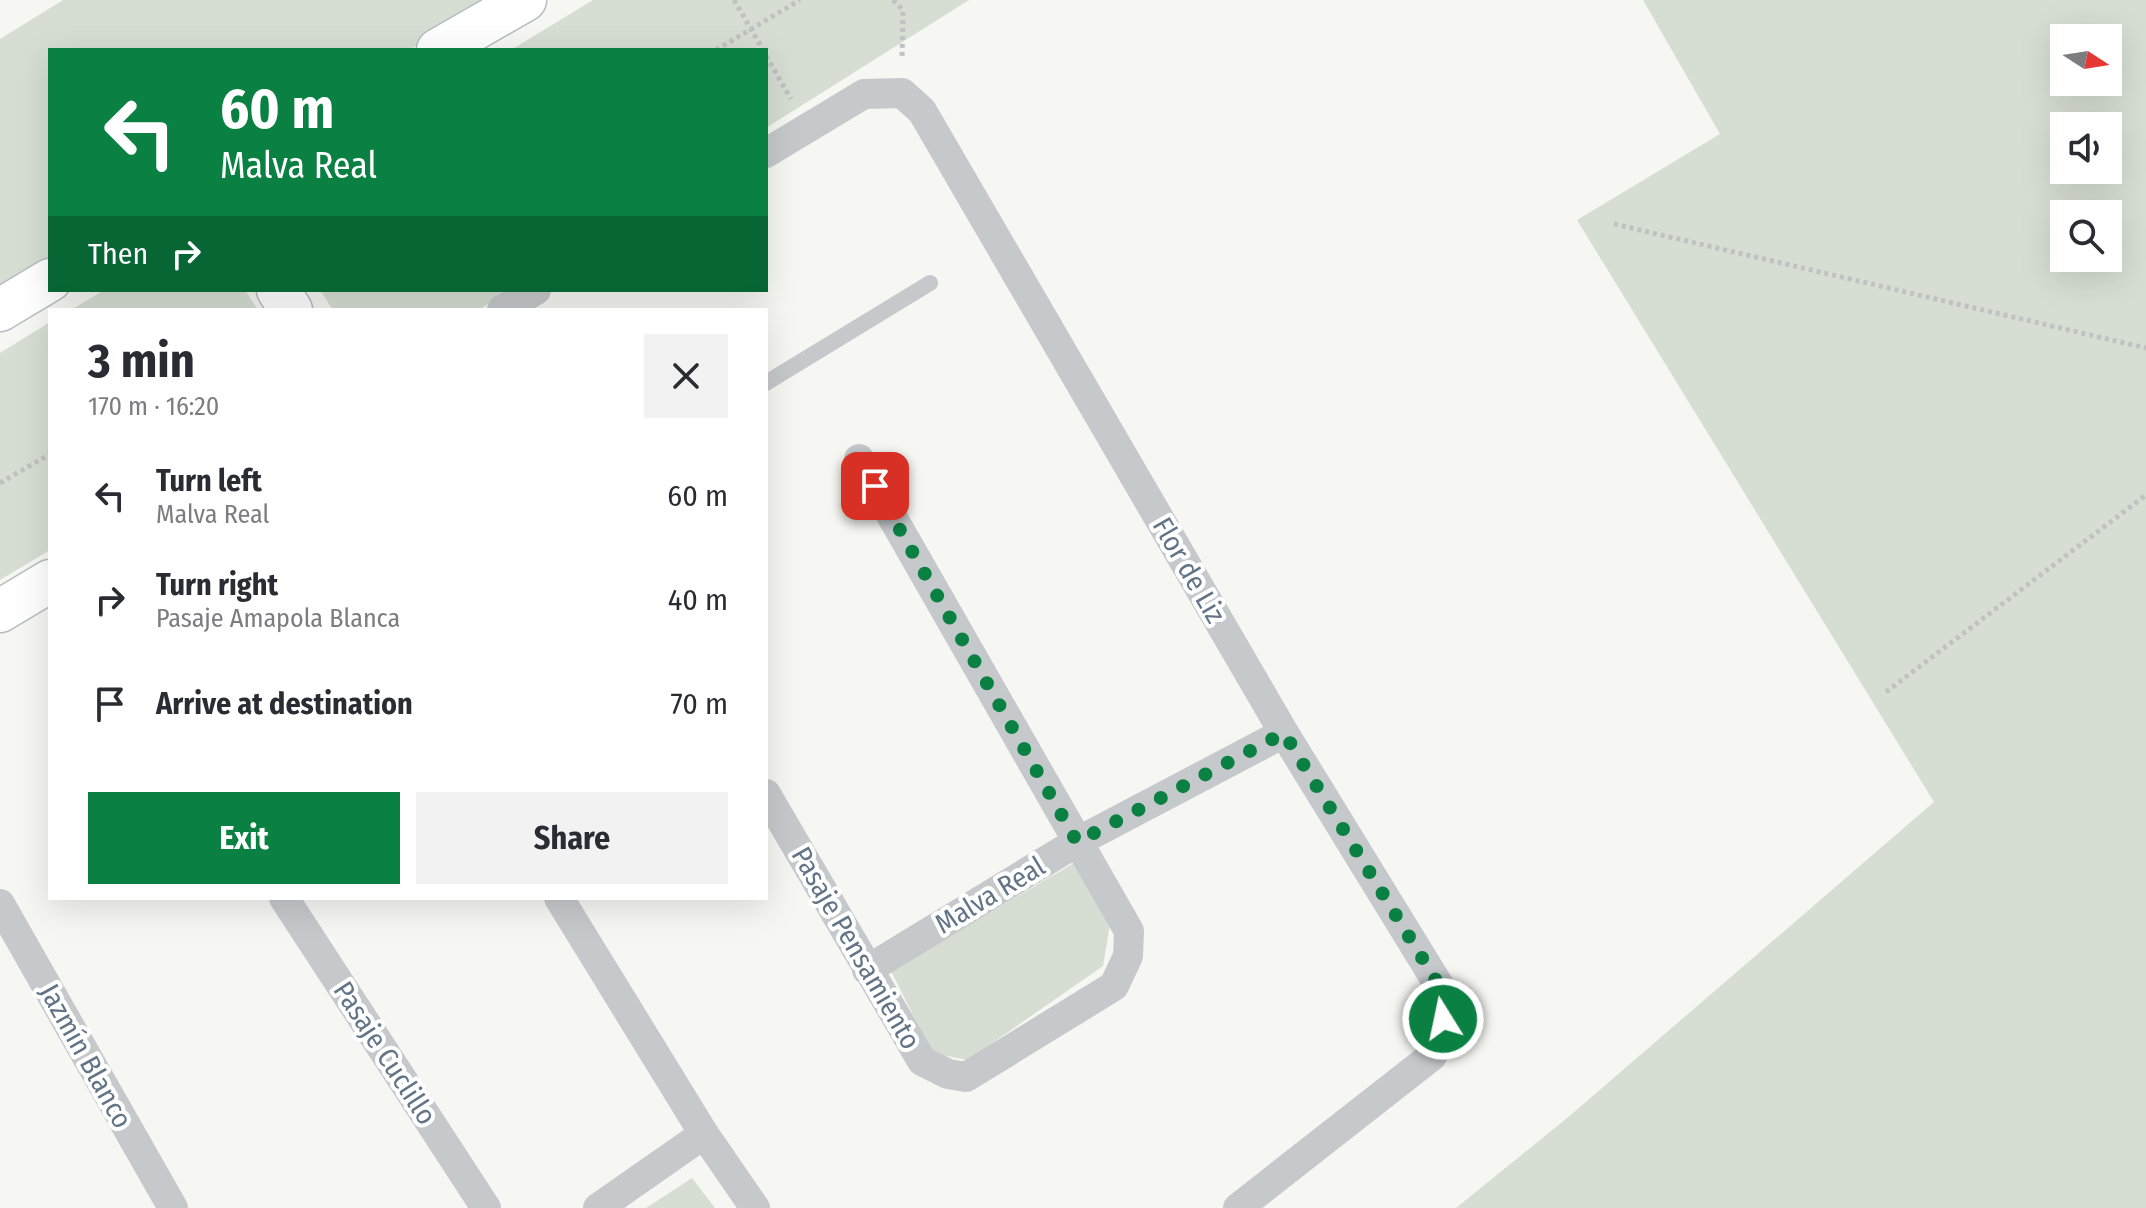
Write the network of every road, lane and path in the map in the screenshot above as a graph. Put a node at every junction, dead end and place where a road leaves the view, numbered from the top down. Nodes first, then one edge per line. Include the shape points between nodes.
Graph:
1 (525, 0) edge
2 (734, 0) edge
3 (800, 0) edge
4 (893, 0) edge
5 (751, 29) junction
6 (441, 48) edge
7 (719, 48) edge
8 (762, 48) edge
9 (768, 60) edge
10 (902, 93) junction
11 (807, 128) junction
12 (768, 152) edge
13 (1614, 224) dead end
14 (48, 281) edge
15 (930, 283) dead end
16 (533, 292) edge
17 (505, 308) edge
18 (0, 310) edge
19 (2146, 348) edge
20 (768, 382) edge
21 (48, 455) edge
22 (859, 459) dead end
23 (0, 483) edge
24 (2146, 495) edge
25 (48, 582) edge
26 (0, 611) edge
27 (1886, 692) dead end
28 (1284, 733) junction
29 (768, 797) edge
30 (1077, 842) junction
31 (285, 900) edge
32 (560, 900) edge
33 (0, 904) edge
34 (867, 970) junction
35 (704, 1134) junction
36 (169, 1207) edge
37 (486, 1208) edge
38 (598, 1208) edge
39 (755, 1208) edge
40 (1238, 1208) edge

1 - 6 street
2 - 5 path
3 - 5 path
4 - 10 path via 903,10
5 - 7 path
5 - 8 path
9 - 11 path
10 - 11 street via 864,94
10 - 28 street, Flor de Liz via 922,111
11 - 12 street
13 - 19 path
14 - 18 street
15 - 20 lane
16 - 17 street
21 - 23 path
22 - 30 street
24 - 27 path
25 - 26 street
28 - 30 street, Malva Real
28 - 40 street, Flor de Liz via 1440,987 1443,1019 1432,1056
29 - 34 street, Pasaje Pensamiento
30 - 34 street, Malva Real
30 - 34 street, Pasaje Pensamiento via 1129,931 1128,956 1114,986 966,1077 922,1061
31 - 37 street, Pasaje Cuclillo
32 - 35 street
33 - 36 street, Jazmín Blanco
35 - 38 street
35 - 39 street

